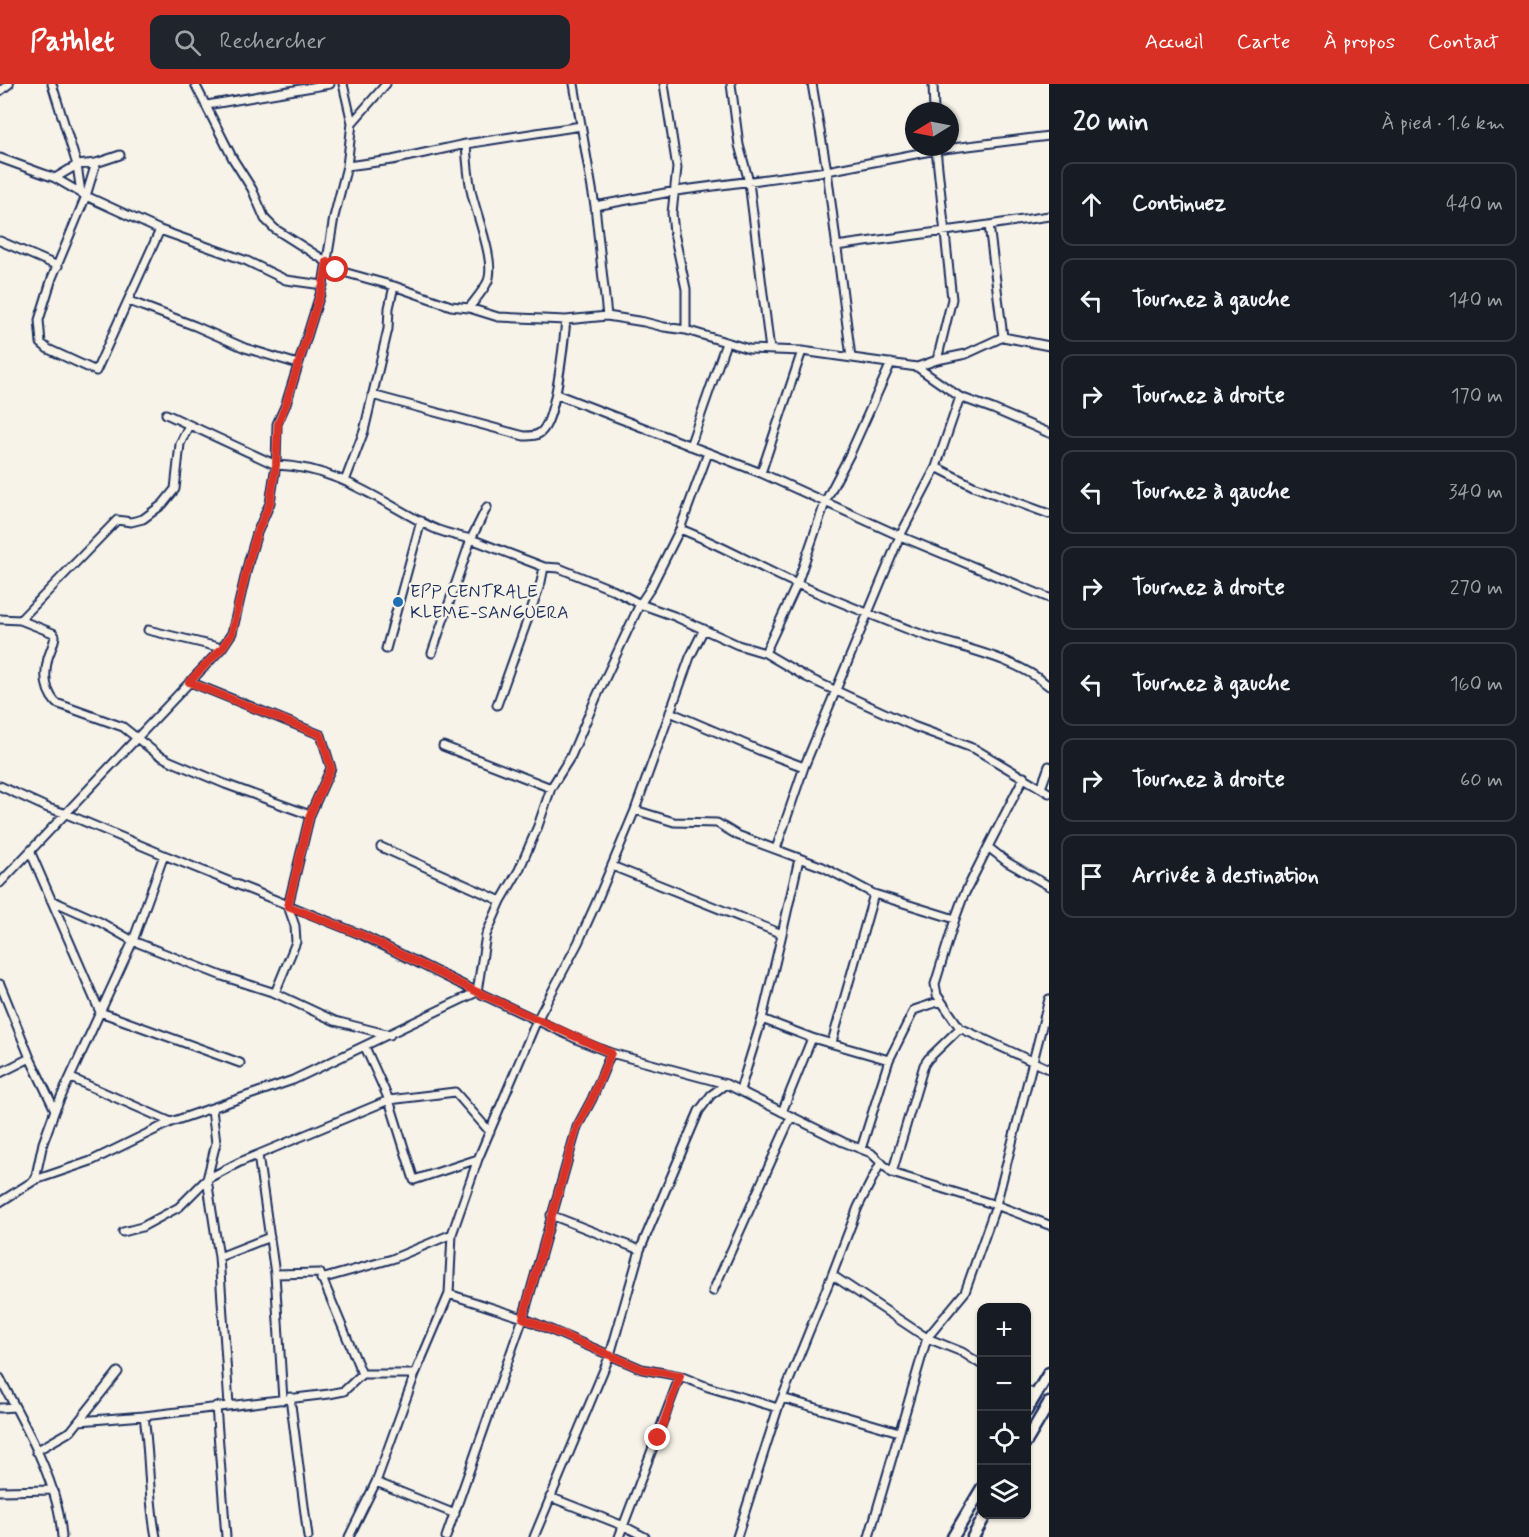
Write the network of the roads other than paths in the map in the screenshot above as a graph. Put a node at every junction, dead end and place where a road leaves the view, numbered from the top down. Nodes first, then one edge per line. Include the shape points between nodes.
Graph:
1 (9, 84) edge
2 (52, 84) edge
3 (195, 84) edge
4 (330, 84) edge
5 (343, 84) edge
6 (387, 84) edge
7 (574, 84) edge
8 (664, 84) edge
9 (731, 84) edge
10 (812, 84) edge
11 (933, 84) edge
12 (0, 91) edge
13 (934, 102) edge
14 (207, 105) junction
15 (352, 123) junction
16 (581, 126) junction
17 (1049, 136) edge
18 (466, 144) junction
19 (959, 146) edge
20 (120, 155) dead end
21 (905, 155) edge
22 (937, 156) edge
23 (0, 158) edge
24 (96, 163) junction
25 (77, 165) junction
26 (347, 166) junction
27 (826, 171) junction
28 (55, 178) junction
29 (749, 182) junction
30 (676, 191) junction
31 (84, 194) junction
32 (595, 206) junction
33 (1049, 216) edge
34 (989, 225) junction
35 (160, 230) junction
36 (945, 232) junction
37 (0, 241) edge
38 (836, 246) junction
39 (327, 262) junction
40 (57, 266) junction
41 (323, 285) junction
42 (394, 286) junction
43 (129, 301) junction
44 (470, 308) junction
45 (607, 316) junction
46 (566, 320) junction
47 (686, 330) junction
48 (1003, 336) junction
49 (726, 343) junction
50 (1049, 346) edge
51 (770, 350) junction
52 (802, 351) junction
53 (851, 357) junction
54 (936, 360) junction
55 (891, 363) junction
56 (298, 364) junction
57 (917, 367) junction
58 (556, 394) junction
59 (372, 395) junction
60 (960, 397) junction
61 (166, 414) dead end
62 (189, 426) junction
63 (1049, 433) edge
64 (690, 446) junction
65 (708, 453) junction
66 (276, 465) junction
67 (936, 467) junction
68 (761, 473) junction
69 (345, 481) junction
70 (826, 500) junction
71 (487, 507) dead end
72 (1049, 514) edge
73 (421, 521) junction
74 (680, 529) junction
75 (900, 536) junction
76 (471, 539) junction
77 (543, 567) junction
78 (796, 584) junction
79 (1049, 598) edge
80 (640, 604) junction
81 (867, 612) junction
82 (0, 619) edge
83 (20, 620) junction
84 (704, 629) junction
85 (148, 630) dead end
86 (222, 648) junction
87 (386, 649) dead end
88 (432, 653) dead end
89 (765, 653) junction
90 (189, 682) junction
91 (1049, 686) edge
92 (837, 690) junction
93 (497, 705) dead end
94 (670, 712) junction
95 (136, 739) junction
96 (443, 746) dead end
97 (1049, 766) edge
98 (804, 767) junction
99 (1024, 777) junction
100 (0, 786) edge
101 (551, 788) junction
102 (1041, 788) junction
103 (1049, 793) edge
104 (635, 810) junction
105 (64, 813) junction
106 (310, 815) junction
107 (988, 847) junction
108 (381, 848) dead end
109 (776, 849) junction
110 (30, 851) junction
111 (164, 855) junction
112 (799, 859) junction
113 (612, 866) junction
114 (0, 883) edge
115 (1049, 886) edge
116 (874, 894) junction
117 (51, 900) junction
118 (501, 901) junction
119 (288, 906) junction
120 (955, 919) junction
121 (782, 934) junction
122 (133, 940) junction
123 (0, 984) edge
124 (477, 992) junction
125 (275, 993) junction
126 (1049, 999) edge
127 (941, 1001) junction
128 (100, 1012) junction
129 (762, 1019) junction
130 (537, 1020) junction
131 (960, 1028) junction
132 (390, 1035) junction
133 (812, 1038) junction
134 (832, 1042) junction
135 (365, 1047) junction
136 (611, 1053) junction
137 (30, 1058) junction
138 (889, 1060) junction
139 (1033, 1060) junction
140 (240, 1063) dead end
141 (1049, 1069) edge
142 (0, 1073) edge
143 (70, 1078) junction
144 (726, 1084) junction
145 (740, 1090) junction
146 (389, 1100) junction
147 (212, 1109) junction
148 (55, 1110) junction
149 (782, 1112) junction
150 (791, 1117) junction
151 (171, 1122) junction
152 (490, 1132) junction
153 (861, 1149) junction
154 (258, 1155) junction
155 (478, 1159) junction
156 (881, 1162) junction
157 (892, 1173) junction
158 (35, 1179) junction
159 (207, 1179) junction
160 (0, 1202) edge
161 (996, 1205) junction
162 (551, 1215) junction
163 (1049, 1225) edge
164 (123, 1232) dead end
165 (452, 1234) junction
166 (270, 1237) junction
167 (640, 1250) junction
168 (219, 1257) junction
169 (275, 1274) junction
170 (832, 1275) junction
171 (321, 1279) junction
172 (713, 1291) dead end
173 (449, 1294) junction
174 (523, 1318) junction
175 (927, 1338) junction
176 (610, 1355) junction
177 (977, 1362) edge
178 (118, 1372) dead end
179 (1049, 1373) edge
180 (362, 1374) junction
181 (415, 1374) junction
182 (680, 1376) junction
183 (0, 1378) edge
184 (1031, 1392) edge
185 (782, 1398) junction
186 (287, 1399) junction
187 (1049, 1403) edge
188 (229, 1405) junction
189 (216, 1406) junction
190 (15, 1407) junction
191 (0, 1408) edge
192 (777, 1408) junction
193 (144, 1416) junction
194 (79, 1421) junction
195 (900, 1432) junction
196 (1031, 1434) edge
197 (36, 1451) junction
198 (375, 1482) junction
199 (53, 1490) junction
200 (0, 1491) edge
201 (977, 1495) edge
202 (550, 1497) junction
203 (455, 1514) junction
204 (984, 1519) edge
205 (624, 1526) junction
206 (62, 1537) edge
207 (156, 1537) edge
208 (226, 1537) edge
209 (308, 1537) edge
210 (349, 1537) edge
211 (446, 1537) edge
212 (534, 1537) edge
213 (619, 1537) edge
214 (645, 1537) edge
215 (737, 1537) edge
216 (869, 1537) edge
217 (953, 1537) edge
218 (973, 1537) edge

1 - 12 street
2 - 25 street
3 - 14 street
4 - 14 street
5 - 15 street
6 - 15 street
7 - 16 street
8 - 30 street via 677,168
9 - 29 street via 739,145
10 - 27 street
11 - 13 street
14 - 39 street via 265,219
15 - 26 street
16 - 18 street
16 - 32 street
17 - 19 street
18 - 26 street
18 - 44 street via 471,192 489,261 488,281
20 - 24 street
21 - 27 street
22 - 36 street
23 - 28 street
24 - 25 street
24 - 31 street
25 - 28 street
25 - 31 street
26 - 39 street
27 - 29 street
27 - 38 street
28 - 31 street
29 - 30 street
29 - 51 street
30 - 32 street
30 - 47 street via 672,213 686,289
31 - 35 street
31 - 40 street
32 - 45 street
33 - 34 street
34 - 36 street
34 - 48 street
35 - 41 street via 286,280
35 - 43 street
36 - 38 street
36 - 54 street via 952,299
37 - 40 street
38 - 53 street
39 - 41 street
39 - 42 street via 336,270
40 - 43 street via 39,320 41,343 48,349 96,370
41 - 56 street
42 - 44 street via 451,306
42 - 59 street
43 - 56 street via 244,348
44 - 46 street via 498,317
45 - 46 street
45 - 47 street
46 - 58 street
47 - 49 street
48 - 50 street
48 - 54 street via 966,354
49 - 51 street
49 - 64 street
51 - 52 street
52 - 53 street
52 - 68 street
53 - 55 street
54 - 57 street
55 - 57 street
55 - 70 street
56 - 66 street via 278,424
57 - 60 street
58 - 59 street via 545,429 537,435 524,436
58 - 64 street
59 - 69 street via 364,431
60 - 63 street
60 - 67 street
61 - 62 street
62 - 66 street
62 - 83 street via 180,444 175,489 164,504 143,519 117,520
64 - 65 street
65 - 68 street
65 - 74 street
66 - 69 street via 296,465
66 - 86 street via 270,503 249,560 232,633
67 - 72 street via 973,486
67 - 75 street
68 - 70 street
69 - 73 street
70 - 75 street
70 - 78 street
71 - 76 street
73 - 76 street via 433,529
73 - 87 street
74 - 78 street
74 - 80 street
75 - 79 street
75 - 81 street
76 - 77 street
76 - 88 street
77 - 80 street via 560,568
77 - 93 street
78 - 81 street
78 - 89 street
80 - 84 street
80 - 101 street via 571,756
81 - 91 street via 955,646 980,651 1021,668
81 - 92 street
82 - 83 street
83 - 95 street via 55,636 46,680 49,695 56,703 123,727
84 - 89 street
84 - 94 street
85 - 86 street
86 - 90 street
89 - 92 street
90 - 95 street
90 - 106 street via 321,735 331,768
92 - 98 street
92 - 99 street via 913,726 968,745
94 - 98 street
94 - 104 street
95 - 105 street
95 - 106 street via 181,765
96 - 101 street
97 - 102 street
98 - 109 street
99 - 102 street
99 - 107 street
100 - 105 street
101 - 118 street via 519,870
102 - 103 street
104 - 109 street via 674,822 717,823 737,836
104 - 113 street
105 - 110 street
105 - 111 street
106 - 119 street
107 - 115 street
107 - 120 street
108 - 118 street
109 - 112 street
110 - 114 street
110 - 117 street
111 - 119 street
111 - 122 street
112 - 116 street
112 - 121 street
113 - 121 street
113 - 130 street via 578,943
116 - 120 street
116 - 134 street
117 - 122 street
117 - 128 street
118 - 124 street via 483,946
119 - 124 street via 362,935
119 - 125 street via 296,942
120 - 127 street via 935,984
121 - 129 street
122 - 125 street
122 - 128 street
123 - 137 street
124 - 130 street
124 - 132 street
125 - 132 street via 335,1021
126 - 139 street
127 - 131 street
127 - 138 street via 914,1010
128 - 140 street
128 - 143 street
129 - 133 street
129 - 145 street
130 - 136 street
130 - 152 street
131 - 139 street
131 - 157 street via 924,1065
132 - 135 street
133 - 134 street
133 - 149 street
134 - 138 street
135 - 146 street
135 - 147 street via 292,1080
136 - 144 street
136 - 162 street via 577,1127
137 - 142 street
137 - 148 street
138 - 153 street
139 - 141 street
139 - 161 street
143 - 148 street
143 - 151 street
144 - 145 street
144 - 167 street via 699,1111
145 - 149 street
146 - 152 street via 455,1092
146 - 154 street
146 - 155 street via 414,1180
147 - 151 street
147 - 159 street via 216,1143
148 - 158 street
149 - 150 street
150 - 153 street
150 - 172 street
151 - 158 street via 91,1161
152 - 155 street
153 - 156 street
154 - 159 street
154 - 166 street
155 - 165 street
156 - 157 street
156 - 170 street via 858,1207
157 - 161 street
158 - 160 street
159 - 164 street via 179,1207 142,1227
159 - 168 street
161 - 163 street
161 - 175 street via 964,1292
162 - 167 street
162 - 174 street
165 - 171 street via 392,1259
165 - 173 street
166 - 168 street
166 - 169 street
167 - 176 street
168 - 188 street
169 - 171 street via 320,1273
169 - 186 street
170 - 175 street
170 - 185 street
171 - 180 street
173 - 174 street
173 - 181 street
174 - 176 street
174 - 203 street
175 - 177 street
175 - 195 street
176 - 182 street via 642,1369
176 - 202 street
178 - 194 street
179 - 184 highway
180 - 181 street
180 - 186 street via 344,1391
181 - 198 street
182 - 192 street
182 - 205 street
183 - 190 street
185 - 192 street
185 - 195 street
186 - 188 street
186 - 209 street
187 - 196 highway
188 - 189 street
189 - 193 street
189 - 208 street
190 - 191 street
190 - 197 street
192 - 215 street
193 - 194 street
193 - 207 street
194 - 197 street via 71,1431
195 - 216 street
197 - 199 street
198 - 203 street
198 - 210 street
199 - 200 street
199 - 206 street
201 - 217 highway
202 - 205 street
202 - 212 street
203 - 211 street
204 - 218 highway
205 - 213 street
205 - 214 street

